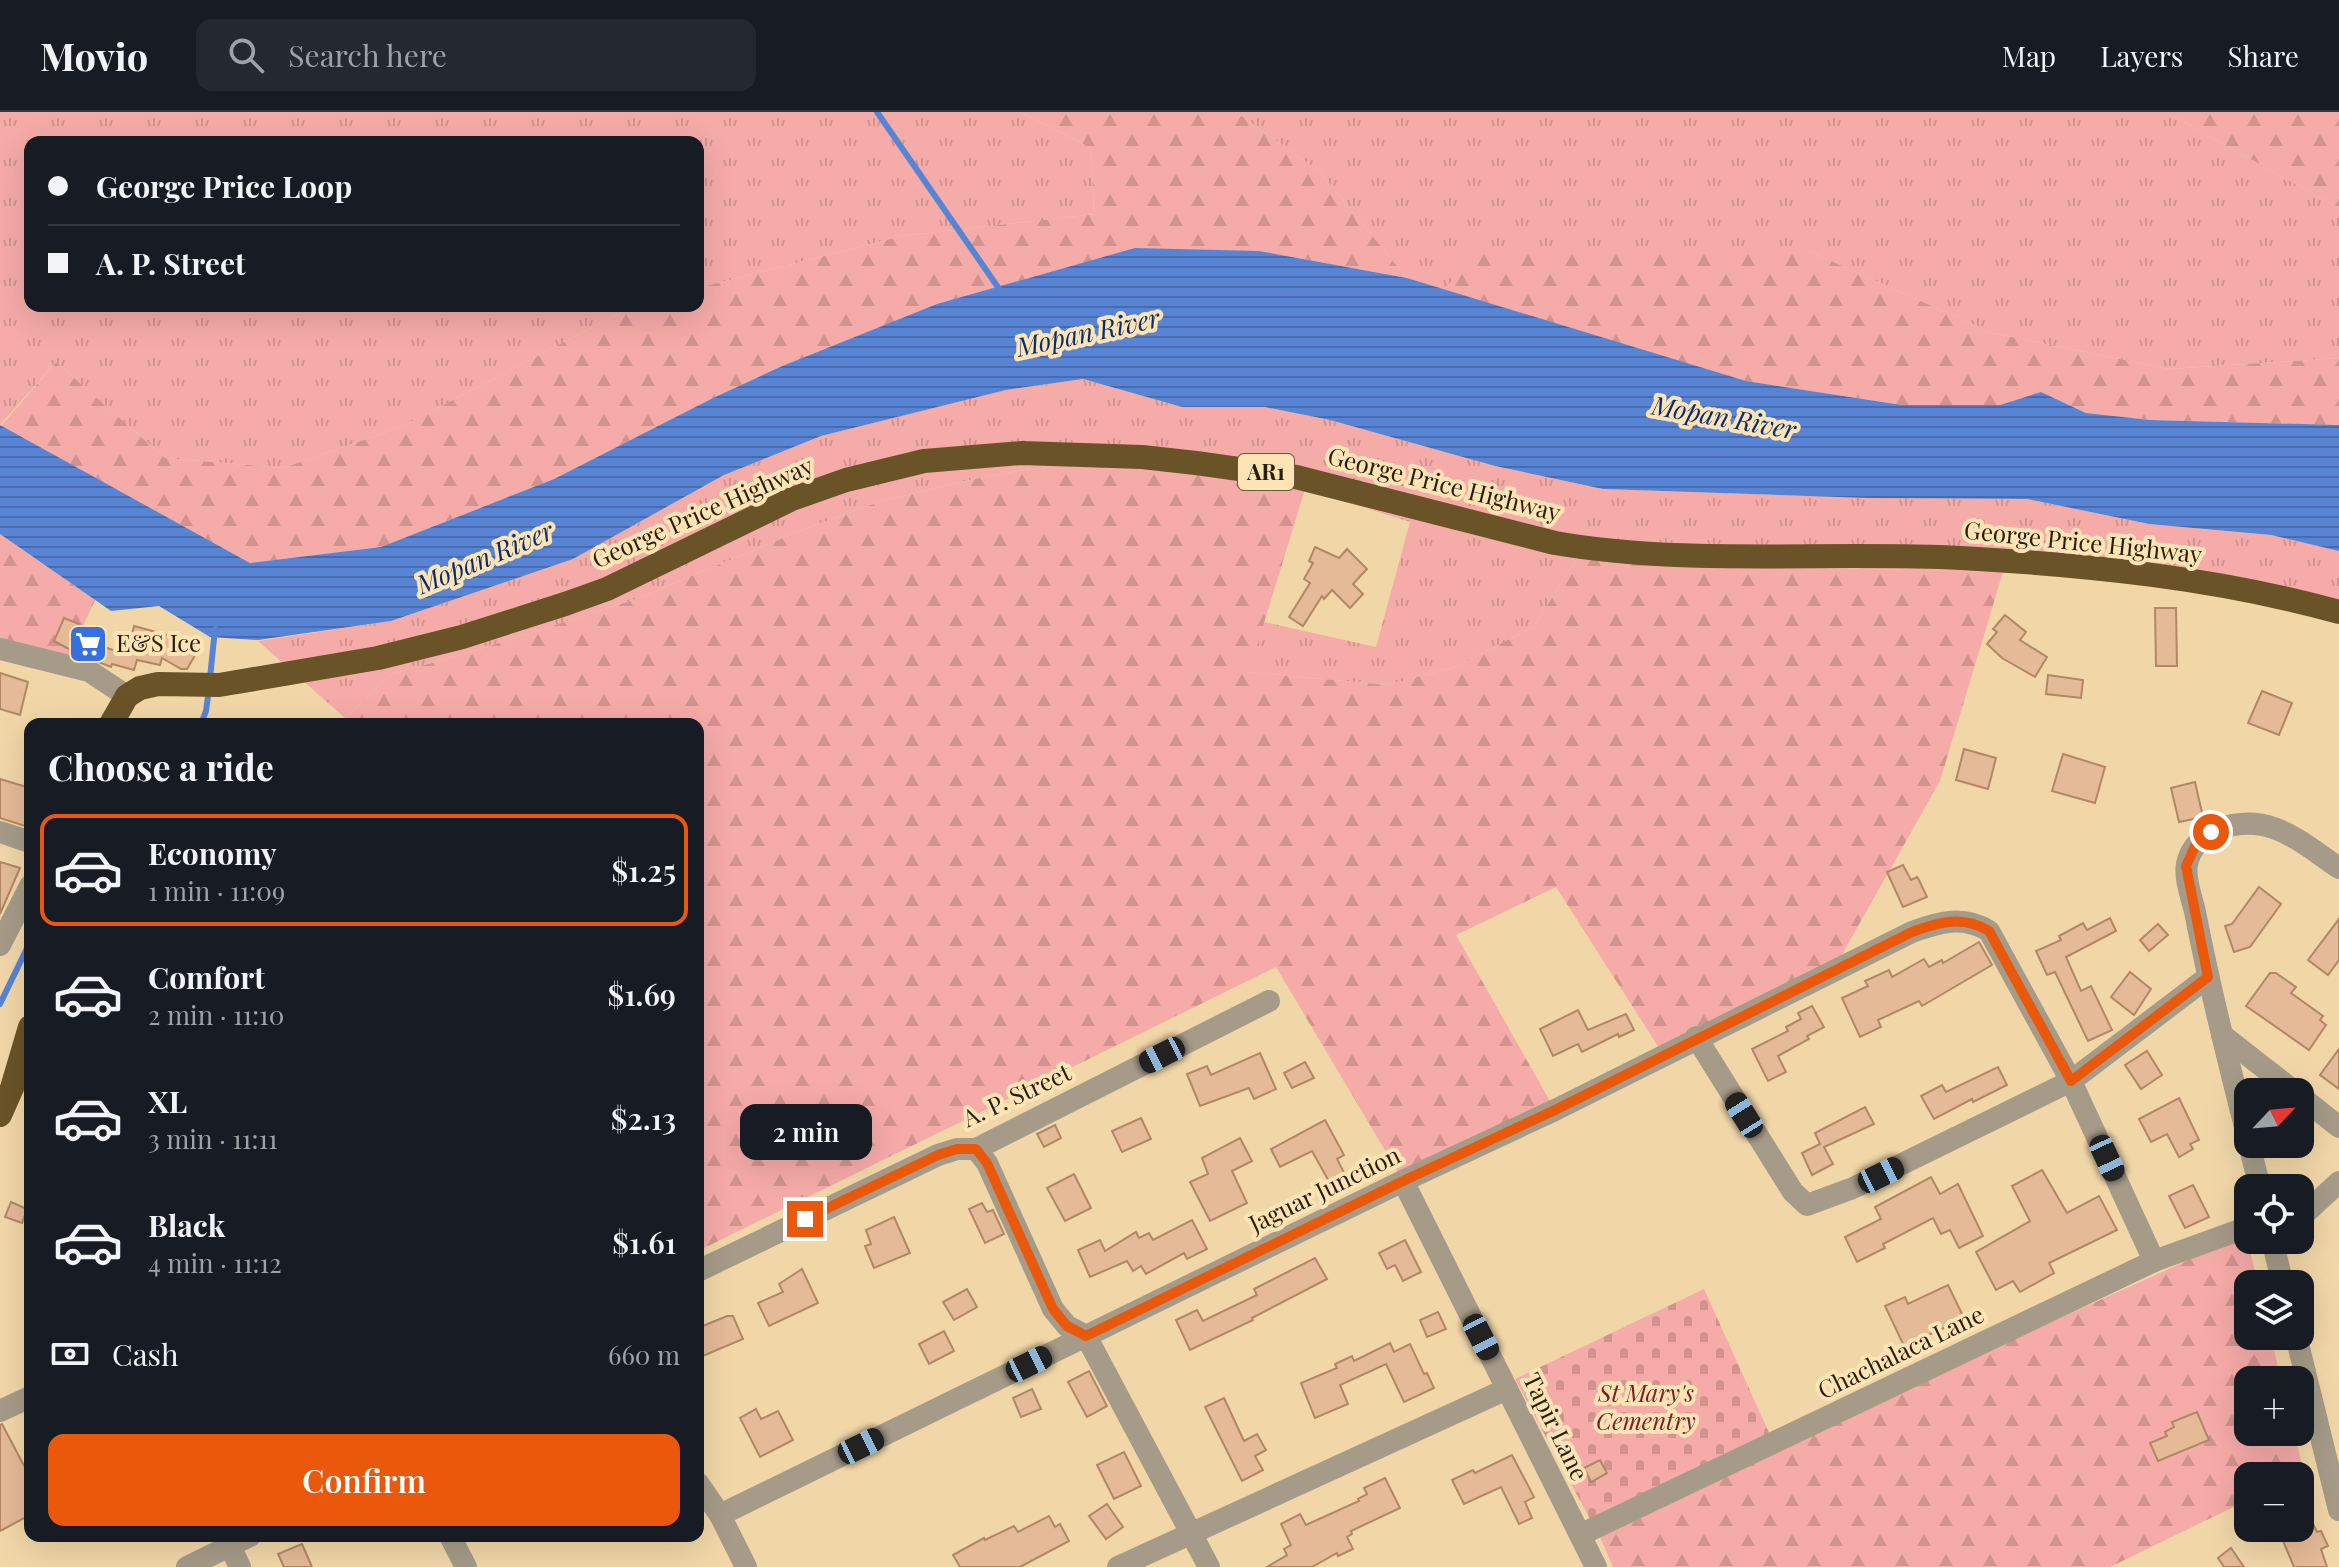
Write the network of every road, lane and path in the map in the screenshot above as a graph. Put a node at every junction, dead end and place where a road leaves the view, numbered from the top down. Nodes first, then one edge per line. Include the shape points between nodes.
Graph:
1 (2339, 612) edge
2 (0, 649) edge
3 (127, 696) junction
4 (114, 718) edge
5 (0, 832) edge
6 (24, 840) edge
7 (2339, 868) edge
8 (24, 898) edge
9 (0, 945) edge
10 (2208, 977) junction
11 (1269, 1001) dead end
12 (2222, 1035) junction
13 (1696, 1037) junction
14 (24, 1047) edge
15 (2277, 1078) edge
16 (2071, 1081) junction
17 (2234, 1083) edge
18 (2314, 1107) edge
19 (0, 1115) edge
20 (2339, 1127) edge
21 (976, 1149) junction
22 (1403, 1181) junction
23 (2339, 1182) edge
24 (2314, 1205) edge
25 (2234, 1232) edge
26 (2154, 1261) junction
27 (704, 1268) edge
28 (1086, 1336) junction
29 (2299, 1350) edge
30 (1507, 1389) junction
31 (24, 1400) edge
32 (0, 1411) edge
33 (704, 1492) edge
34 (2338, 1505) edge
35 (720, 1515) junction
36 (1192, 1533) junction
37 (1580, 1535) junction
38 (238, 1542) edge
39 (240, 1542) edge
40 (453, 1542) edge
41 (187, 1567) edge
42 (240, 1567) edge
43 (466, 1567) edge
44 (746, 1567) edge
45 (1118, 1567) edge
46 (1209, 1567) edge
47 (1596, 1567) edge

1 - 3 highway, George Price Highway / AR1 via 2165,576 2081,567 1960,558 1657,556 1592,549 1283,475 1142,457 1022,453 924,461 846,480 779,504 607,589 415,650 209,685 158,684
2 - 3 street via 89,671
3 - 4 highway
5 - 6 street
7 - 10 street via 2267,825 2237,822 2196,844 2186,866
8 - 9 street
10 - 12 street
10 - 16 street
11 - 21 street, A. P. Street
12 - 15 street
12 - 17 street
13 - 16 street, Jaguar Junction via 1912,932 1954,920 1977,923 1989,931
13 - 16 street via 1793,1192 1807,1205 1853,1188
13 - 22 street, Jaguar Junction
14 - 19 highway
16 - 26 street
18 - 20 street
21 - 27 street, A. P. Street via 938,1155
21 - 28 street via 1053,1309 1067,1326
22 - 28 street, Jaguar Junction
22 - 30 street, Tapir Lane
23 - 24 street
25 - 26 street, Chachalaca Lane
26 - 37 street, Chachalaca Lane
28 - 35 street, Jaguar Junction
28 - 36 street
29 - 34 street
30 - 36 street
30 - 37 street, Tapir Lane
31 - 32 street
33 - 35 street
35 - 44 street
36 - 45 street
36 - 46 street
37 - 47 street, Tapir Lane
38 - 41 street
39 - 42 street
40 - 43 street

